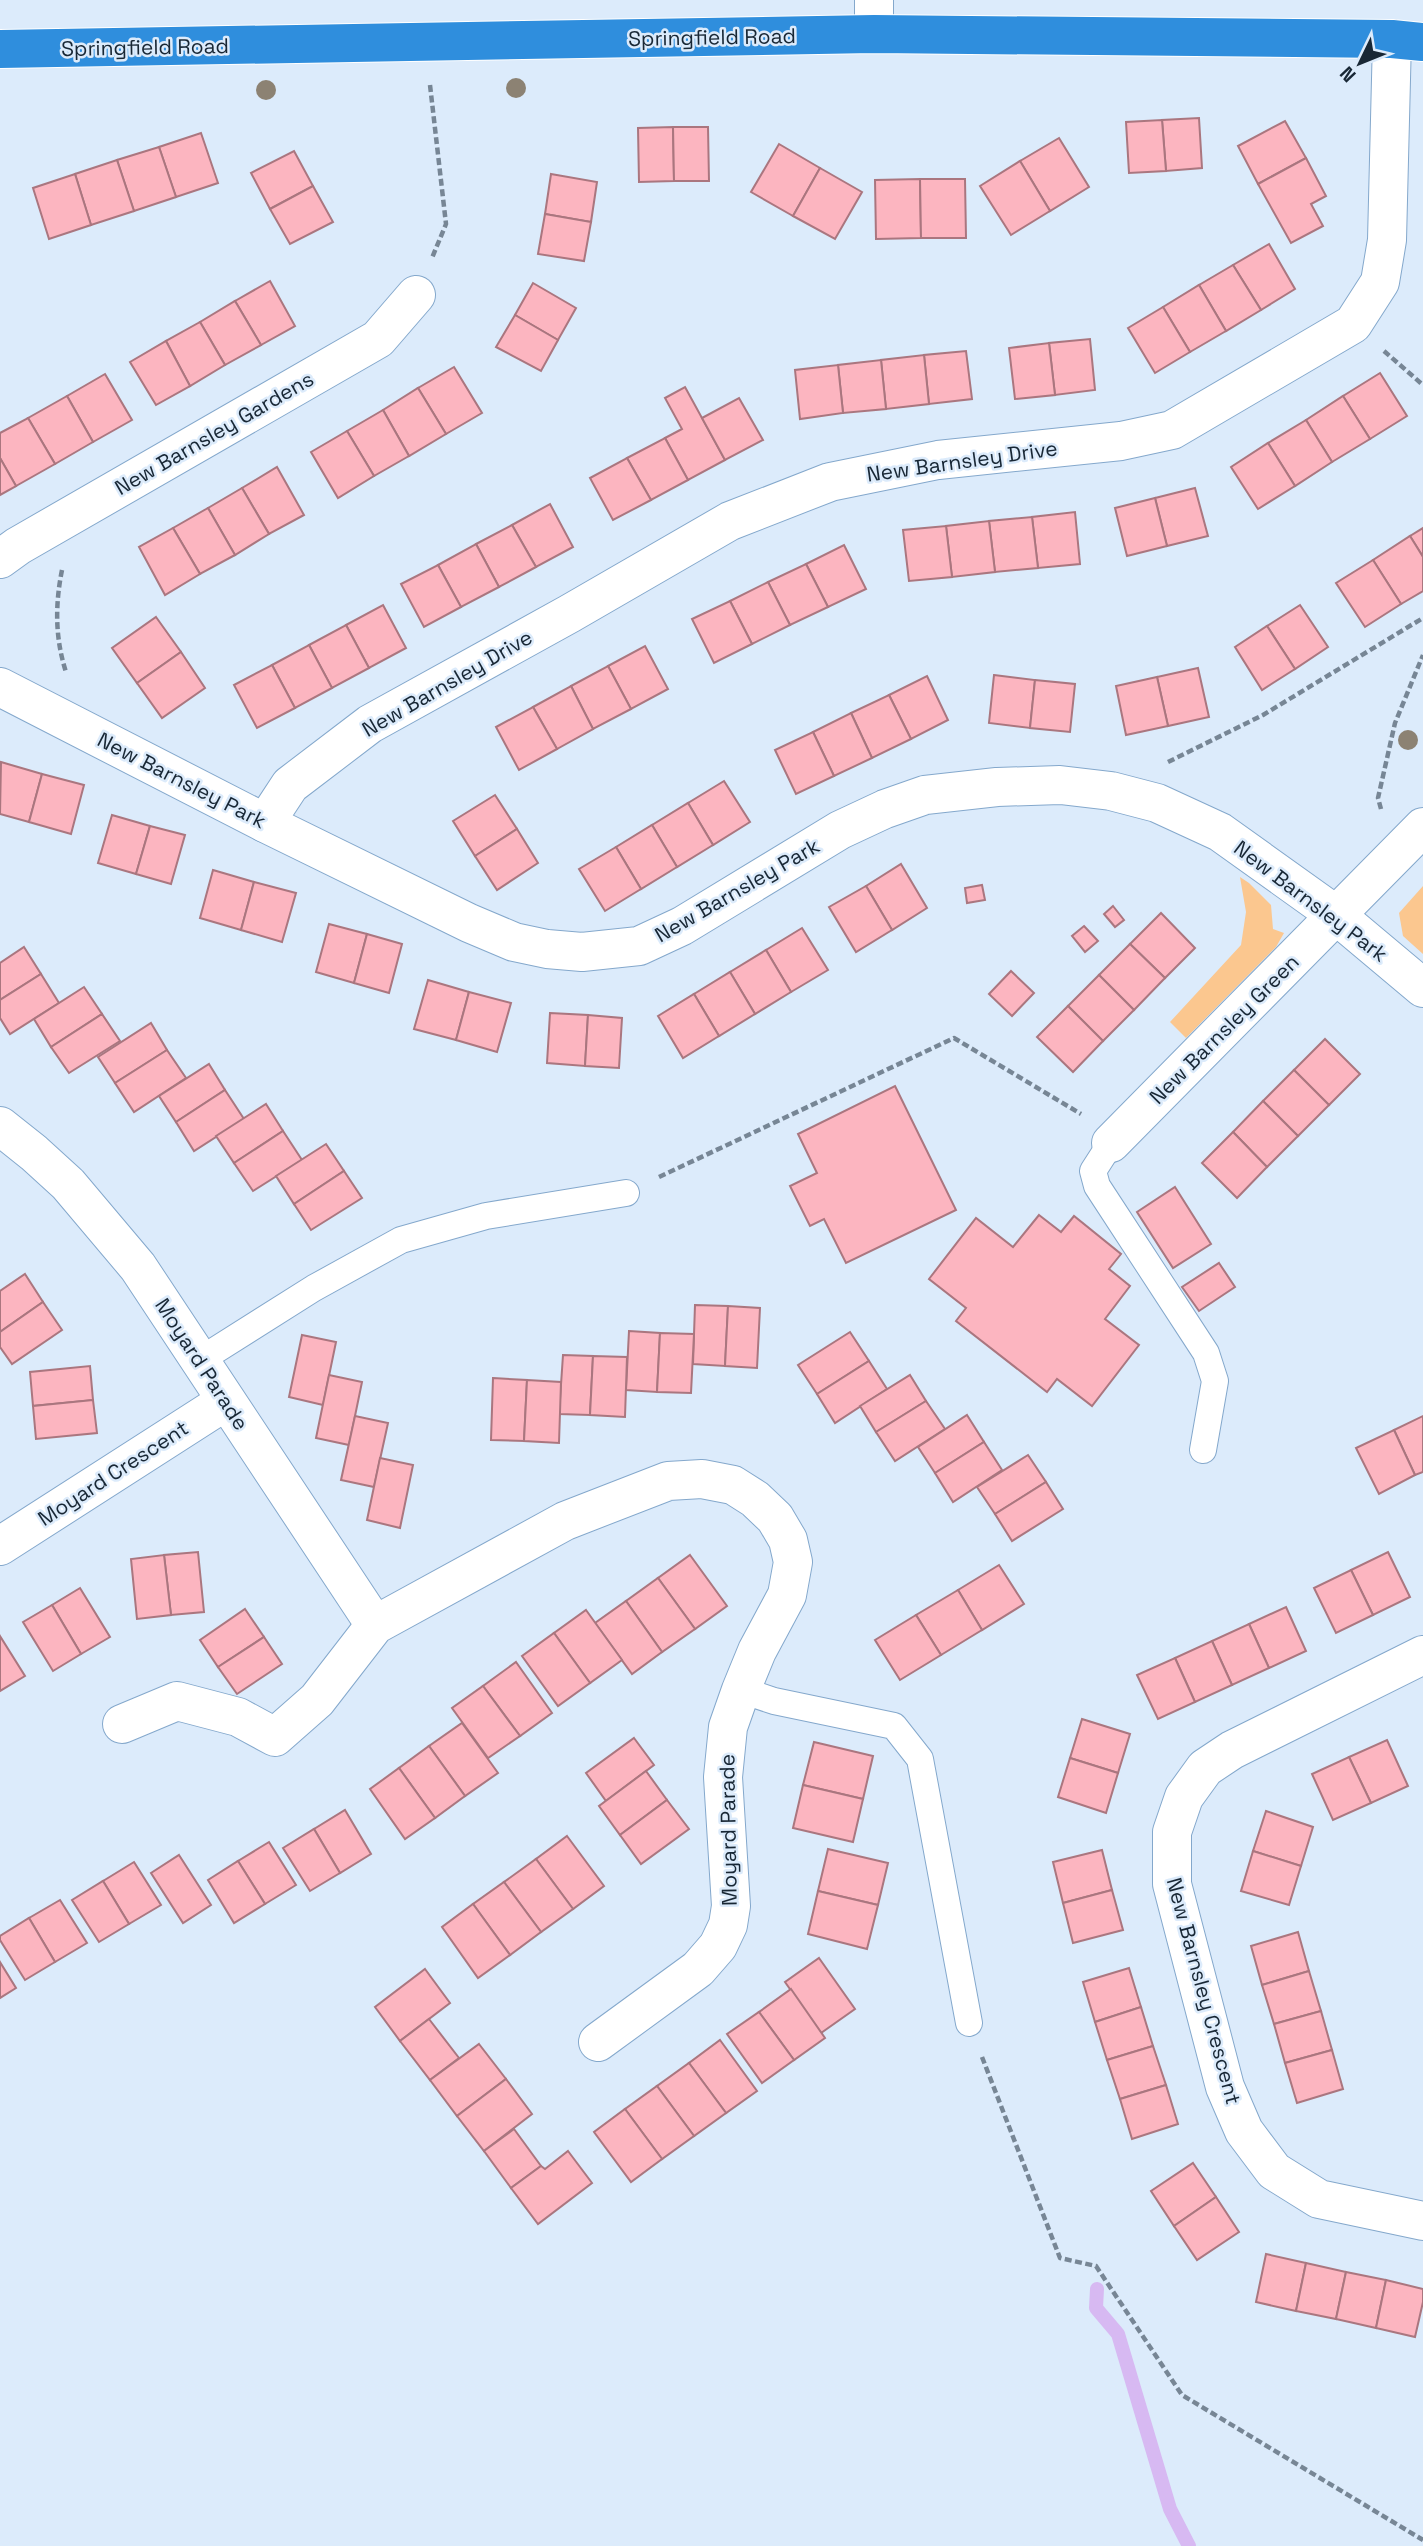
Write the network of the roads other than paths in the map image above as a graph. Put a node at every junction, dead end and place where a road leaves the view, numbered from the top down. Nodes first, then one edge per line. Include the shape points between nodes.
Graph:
1 (874, 17) edge
2 (1407, 40) edge
3 (0, 49) edge
4 (416, 295) dead end
5 (0, 559) edge
6 (0, 687) edge
7 (265, 823) junction
8 (1423, 827) edge
9 (1336, 915) junction
10 (1423, 988) edge
11 (0, 1126) edge
12 (1115, 1139) joint
13 (626, 1193) road end
14 (200, 1360) junction
15 (226, 1401) junction
16 (1203, 1450) dead end
17 (0, 1546) edge
18 (375, 1625) junction
19 (1423, 1656) edge
20 (741, 1690) junction
21 (122, 1724) dead end
22 (969, 2023) road end
23 (598, 2042) dead end
24 (1423, 2221) edge

1 - 2 highway, Springfield Road
1 - 3 highway, Springfield Road via 426,42
2 - 7 street, New Barnsley Drive via 1380,282 1353,324 1172,430 1121,441 938,460 830,482 730,521 370,724 290,785
4 - 5 street, New Barnsley Gardens via 378,339
6 - 7 street, New Barnsley Park
7 - 9 street, New Barnsley Park via 502,937 582,953 639,946 682,926 884,809 925,795 1060,785 1157,803 1220,832
8 - 9 street, New Barnsley Green
9 - 10 street, New Barnsley Park
9 - 12 street, New Barnsley Green
11 - 14 street, Moyard Parade via 68,1184 99,1220 138,1267
12 - 16 lane via 1093,1171 1097,1186 1206,1353 1215,1381
13 - 14 lane via 486,1216 401,1240
14 - 15 street, Moyard Parade
15 - 17 street, Moyard Crescent
15 - 18 street, Moyard Parade
18 - 20 street, Moyard Parade via 565,1521 668,1481 702,1479 733,1485 755,1499 775,1518 793,1562 788,1595
18 - 21 street, Moyard Parade via 317,1700 275,1737 238,1717 177,1701
19 - 24 street, New Barnsley Crescent via 1232,1750 1205,1768 1184,1797 1172,1832 1172,1884 1224,2087 1244,2131 1275,2172 1319,2199
20 - 22 lane via 894,1726 920,1759
20 - 23 street, Moyard Parade via 728,1727 723,1777 732,1906 728,1925 718,1946 698,1969

